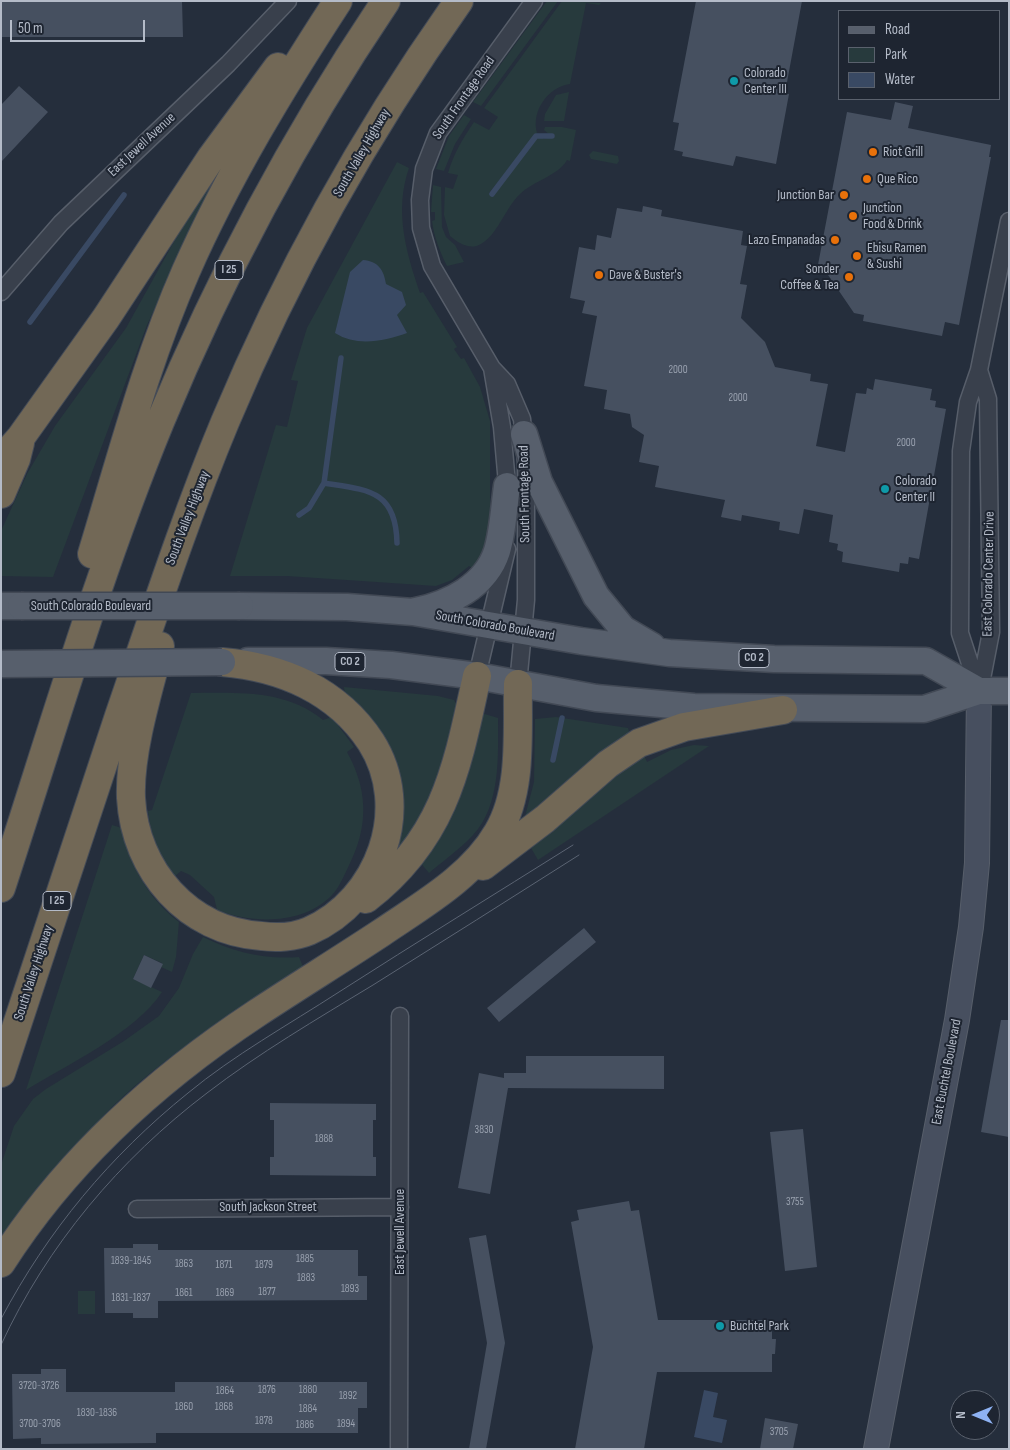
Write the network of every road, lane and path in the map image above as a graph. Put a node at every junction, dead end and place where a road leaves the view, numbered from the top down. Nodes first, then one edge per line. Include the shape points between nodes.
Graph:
1 (288, 1) edge
2 (326, 1) edge
3 (338, 1) edge
4 (386, 1) edge
5 (459, 1) edge
6 (534, 1) edge
7 (1009, 221) edge
8 (1, 292) edge
9 (492, 368) junction
10 (979, 370) junction
11 (524, 434) junction
12 (21, 437) junction
13 (214, 450) junction
14 (1, 460) edge
15 (507, 486) junction
16 (1, 494) edge
17 (11, 606) edge
18 (412, 612) junction
19 (490, 624) junction
20 (522, 630) junction
21 (669, 653) junction
22 (222, 662) junction
23 (2, 664) edge
24 (477, 676) junction
25 (518, 684) junction
26 (979, 691) junction
27 (1009, 691) edge
28 (783, 710) junction
29 (1, 874) edge
30 (1, 888) edge
31 (432, 897) junction
32 (309, 931) junction
33 (400, 1016) dead end
34 (1, 1073) edge
35 (400, 1207) junction
36 (137, 1208) dead end
37 (1, 1263) edge
38 (399, 1449) edge
39 (876, 1449) edge

1 - 8 street, East Jewell Avenue via 228,64 60,223
2 - 12 highway via 211,158 110,311
3 - 29 highway via 255,136 202,236 172,304 87,570
4 - 30 highway, I 25 via 281,171 213,302 170,398 94,603
5 - 13 highway, South Valley Highway / I 25 via 401,86 325,216 266,332
6 - 9 street, South Frontage Road via 438,133 424,169 420,192 421,228 429,258
7 - 10 street, East Colorado Center Drive
9 - 11 street, South Frontage Road via 514,395
9 - 15 street, South Frontage Road
10 - 26 street, East Colorado Center Drive via 988,399 991,632
10 - 26 street, East Colorado Center Drive via 968,402 960,473 960,633
11 - 20 street, South Frontage Road via 526,600
11 - 21 main road via 539,482 603,607 633,637
12 - 14 highway
12 - 16 highway via 16,459
13 - 32 highway via 152,675 137,744 131,785 135,825 156,876 174,898 201,919 253,936 286,936
13 - 34 highway, South Valley Highway / I 25 via 165,580
15 - 18 main road via 497,551 484,575 456,596
15 - 19 street, South Frontage Road via 507,546
17 - 18 main road, South Colorado Boulevard / CO 2, bridge via 347,607
18 - 19 main road, South Colorado Boulevard / CO 2
19 - 20 main road, South Colorado Boulevard / CO 2
19 - 24 street, South Frontage Road
20 - 21 main road, South Colorado Boulevard / CO 2
20 - 25 street, South Frontage Road
21 - 26 main road, South Colorado Boulevard / CO 2 via 774,659 926,661
22 - 23 main road, South Colorado Boulevard / CO 2, bridge
22 - 24 main road, South Colorado Boulevard / CO 2 via 353,662
22 - 32 highway via 271,669 321,693 343,710 364,733 386,776 388,829 378,864 348,904
24 - 25 main road, South Colorado Boulevard / CO 2
24 - 32 highway via 452,780 423,840 409,859 374,893 347,913
25 - 28 main road, South Colorado Boulevard / CO 2 via 596,698 665,705
25 - 31 highway via 516,766 506,816 477,860
26 - 27 main road, South Colorado Boulevard / CO 2
26 - 28 main road, South Colorado Boulevard / CO 2 via 924,709
26 - 39 main road, East Buchtel Boulevard via 977,862 973,918 957,1020
28 - 31 highway via 684,727 638,742 504,851
31 - 37 highway via 218,1040 143,1098 49,1197
33 - 35 street, East Jewell Avenue
35 - 36 street, South Jackson Street
35 - 38 street, East Jewell Avenue

